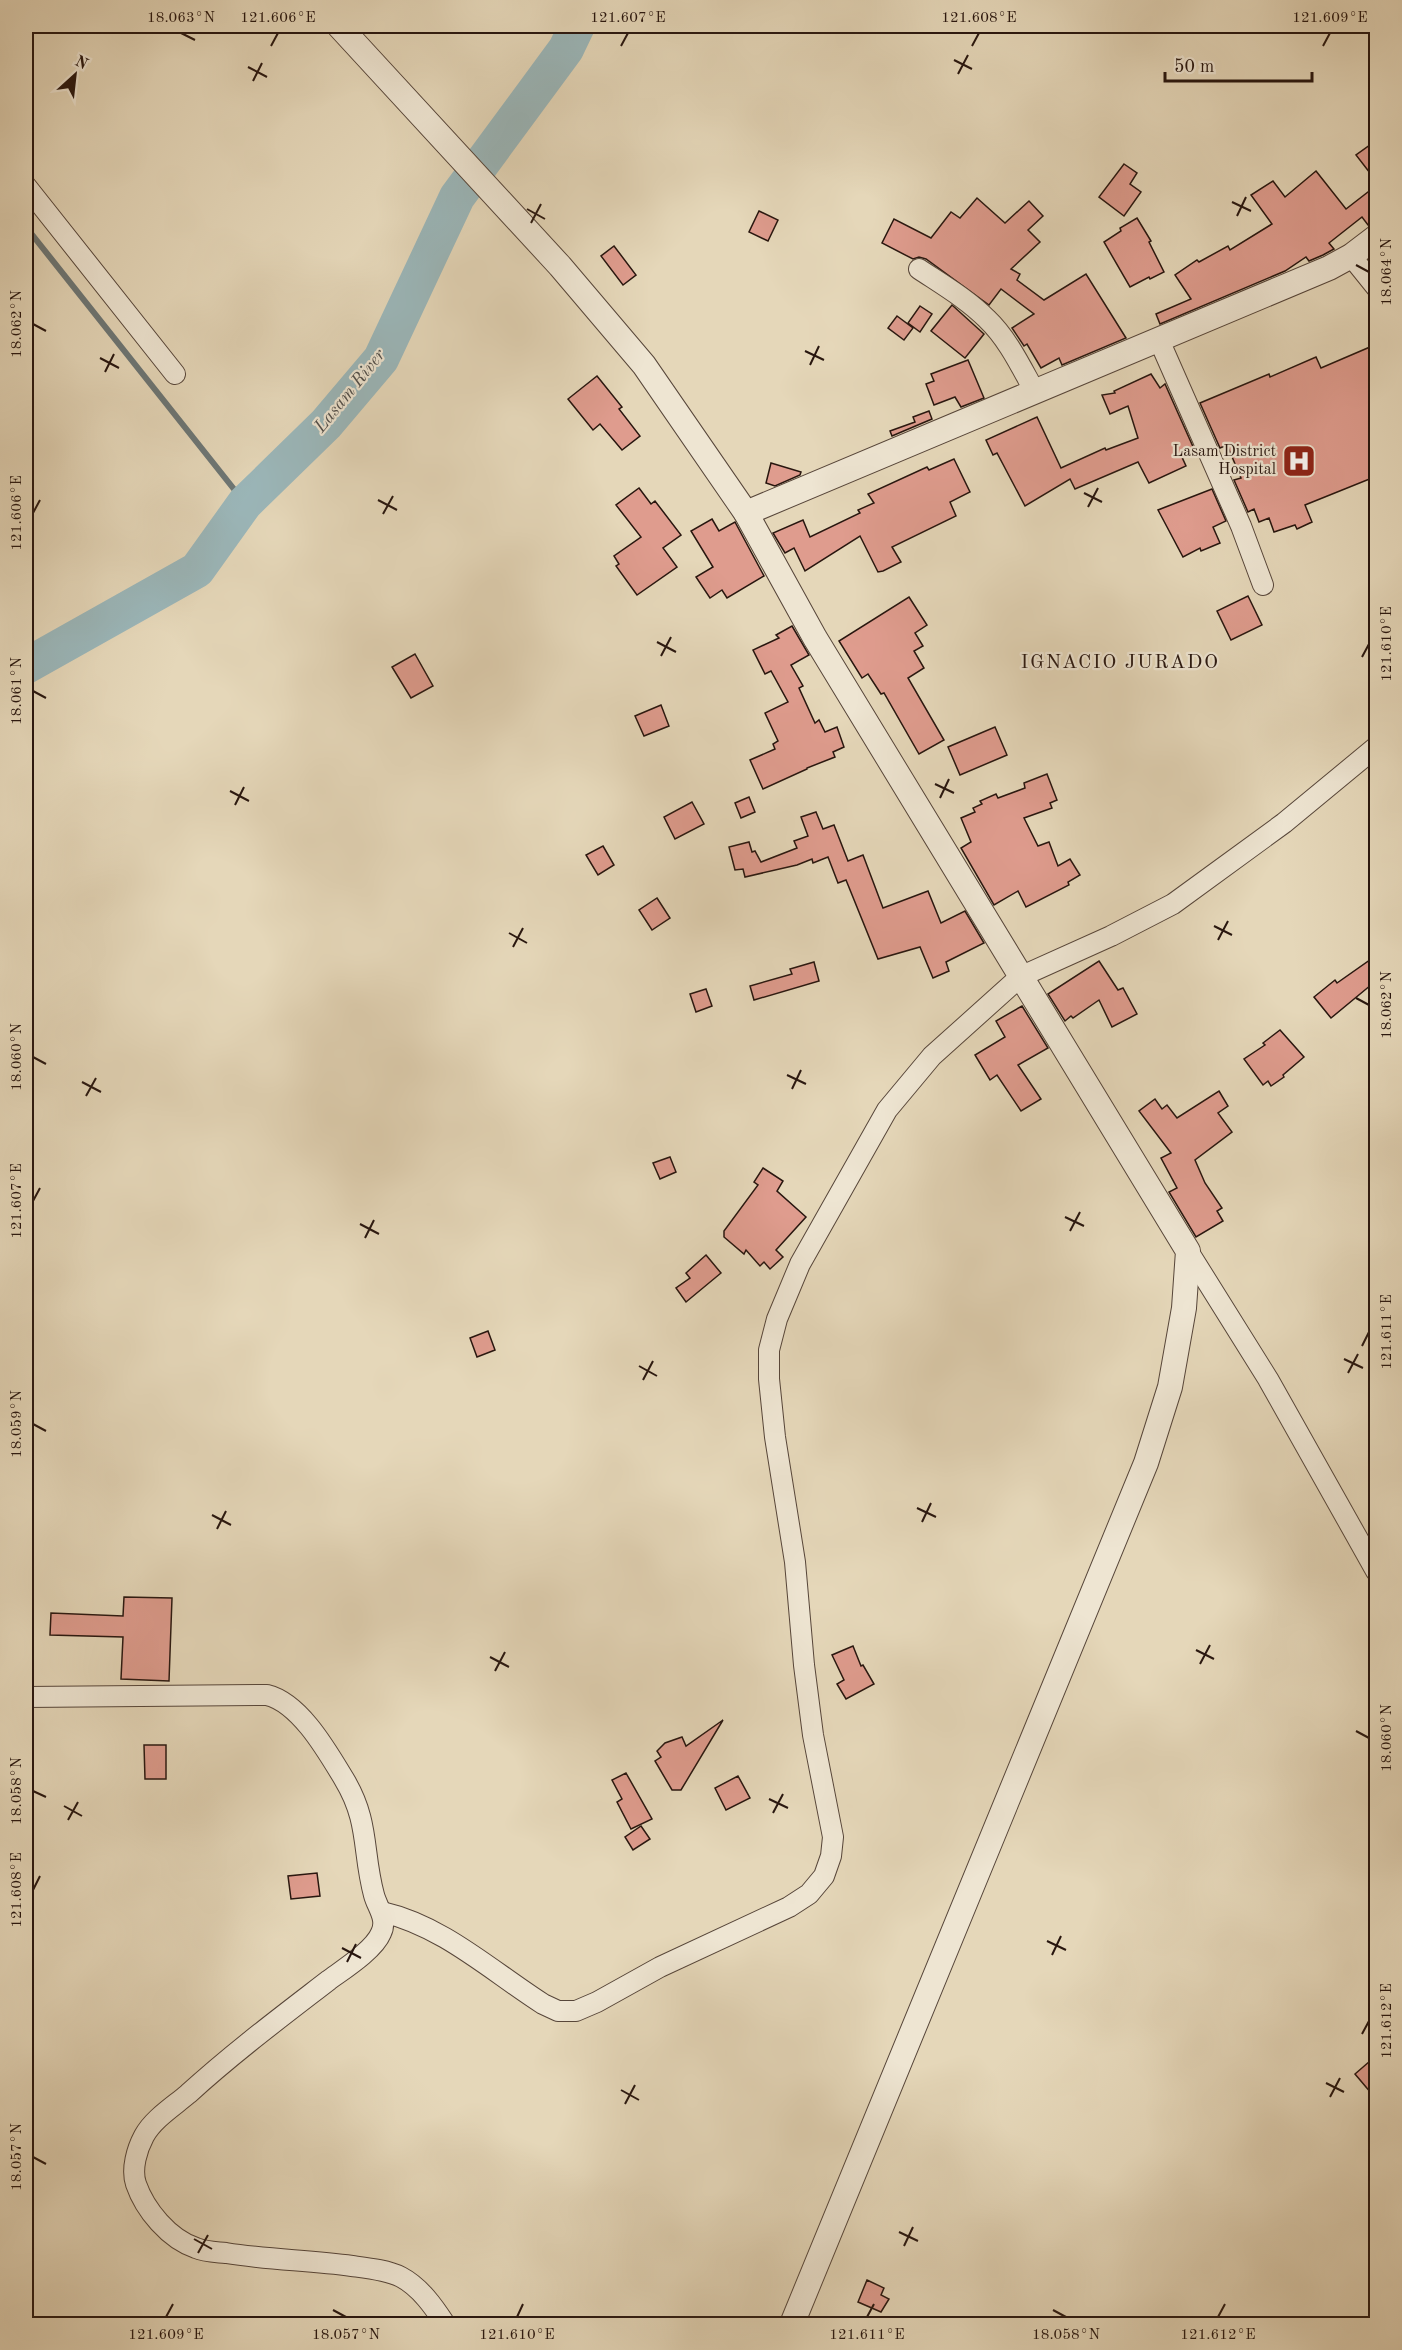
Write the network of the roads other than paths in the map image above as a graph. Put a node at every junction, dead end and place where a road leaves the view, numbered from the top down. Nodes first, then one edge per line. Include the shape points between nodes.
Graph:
1 (339, 26) edge
2 (26, 186) edge
3 (1377, 237) edge
4 (1351, 256) junction
5 (919, 269) dead end
6 (1377, 287) edge
7 (1159, 340) junction
8 (175, 374) dead end
9 (1035, 392) junction
10 (746, 513) junction
11 (1263, 585) dead end
12 (1377, 747) edge
13 (1020, 977) junction
14 (1188, 1251) junction
15 (1377, 1570) edge
16 (26, 1697) edge
17 (382, 1912) junction
18 (445, 2325) edge
19 (792, 2325) edge

1 - 10 street via 560,266 644,365
2 - 8 street
3 - 4 street
4 - 6 street
4 - 7 street
5 - 9 street via 962,297 988,320 1014,354
7 - 9 street
7 - 11 street
9 - 10 street
10 - 13 street via 815,638
12 - 13 street via 1284,823 1173,904
13 - 14 street
13 - 17 street via 932,1056 887,1110 800,1263 769,1350 775,1437 795,1562 813,1735 833,1837 824,1876 809,1894 789,1907 576,2011 558,2011 543,2004 445,1937 422,1924
14 - 15 street via 1268,1379
14 - 19 street via 1184,1308 1170,1387 1146,1463
16 - 17 street via 247,1694 278,1698 308,1726 353,1795 363,1822 374,1896
17 - 18 street via 381,1934 362,1954 233,2054 145,2135 135,2162 135,2182 148,2210 175,2236 196,2248 241,2256 333,2263 400,2277 419,2290

